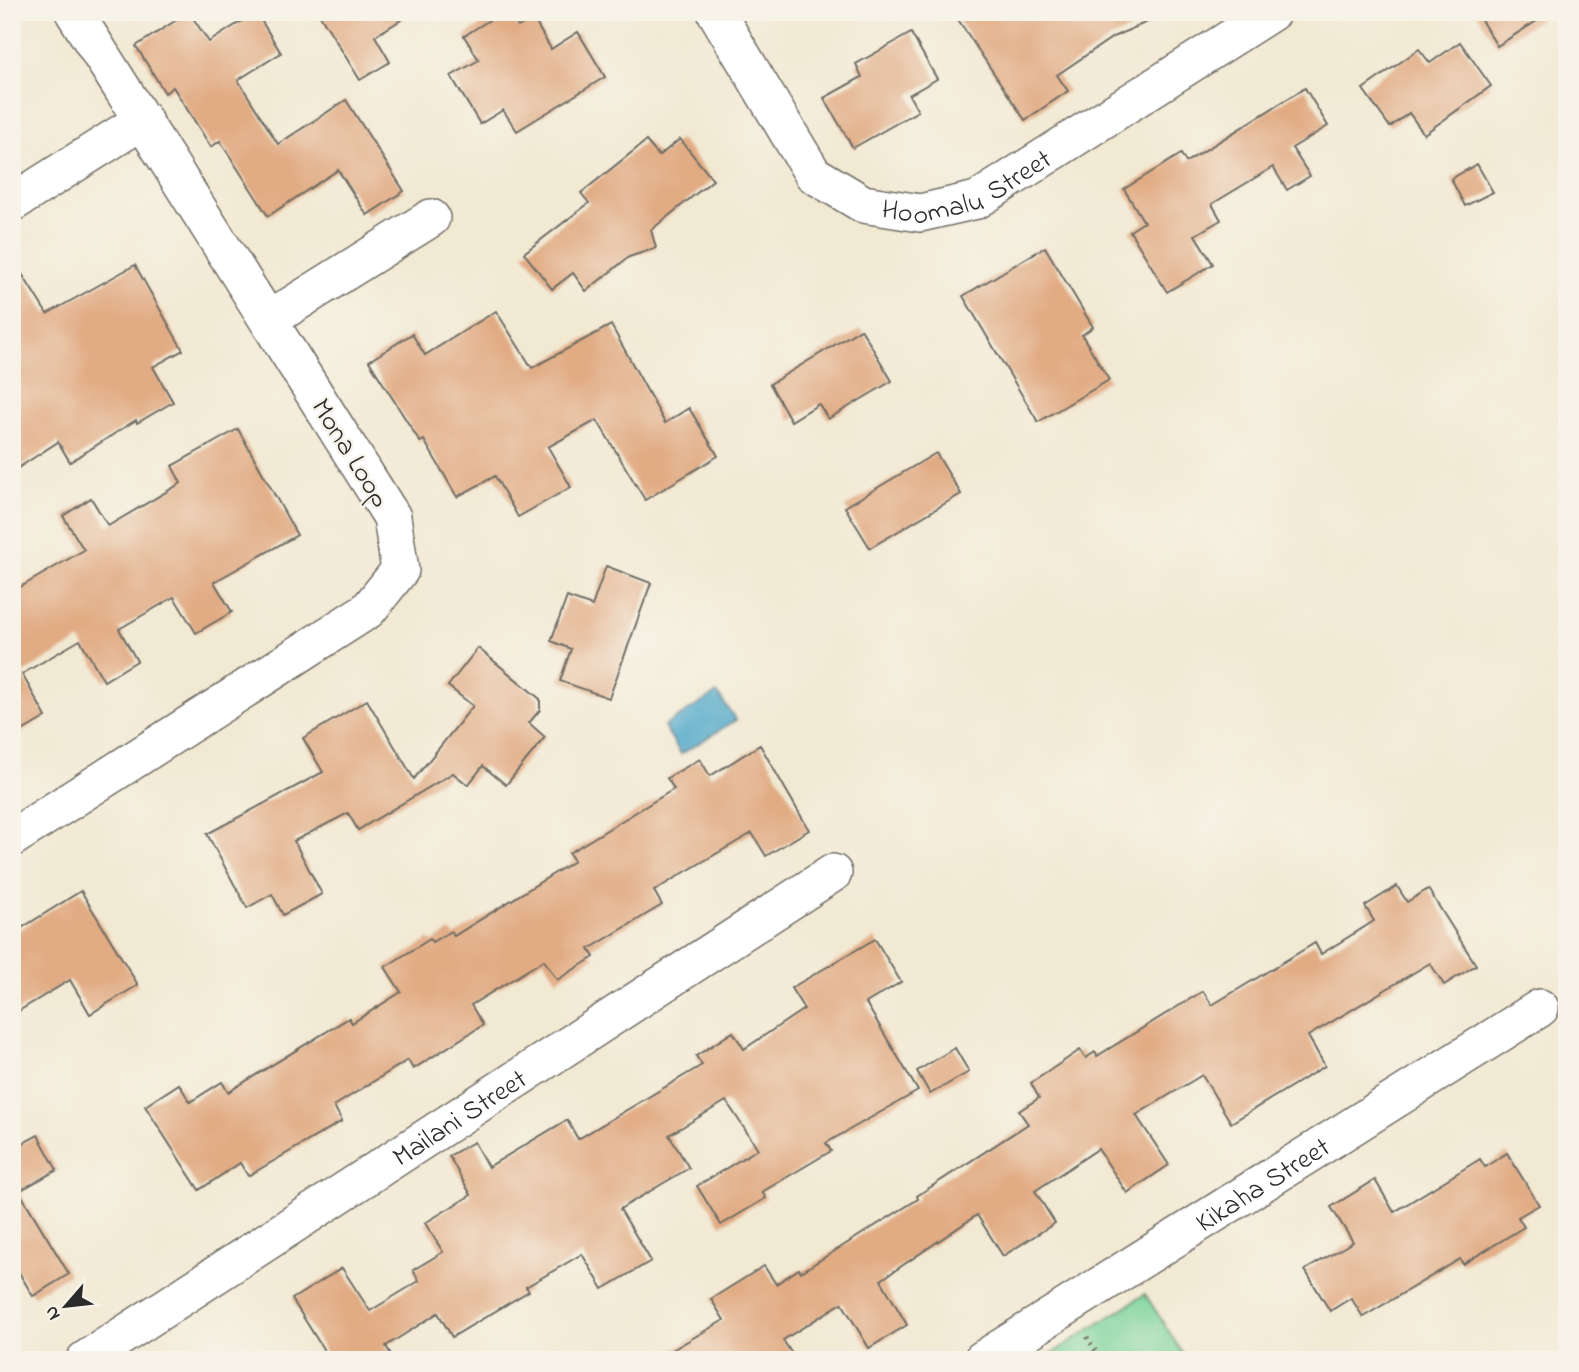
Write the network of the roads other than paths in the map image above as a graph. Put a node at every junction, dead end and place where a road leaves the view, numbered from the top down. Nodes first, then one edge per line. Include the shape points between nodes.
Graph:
1 (74, 12) edge
2 (716, 12) edge
3 (1272, 12) edge
4 (142, 120) junction
5 (12, 203) edge
6 (431, 218) dead end
7 (270, 319) junction
8 (12, 838) edge
9 (834, 873) dead end
10 (1540, 1008) dead end
11 (85, 1360) edge
12 (982, 1360) edge

1 - 4 street, Mona Loop
2 - 3 street, Hoomalu Street via 813,174 863,204 920,213 977,200
4 - 5 street
4 - 7 street, Mona Loop
6 - 7 street
7 - 8 street, Mona Loop via 392,517 400,570 368,610
9 - 11 street, Mailani Street
10 - 12 street, Kikaha Street

